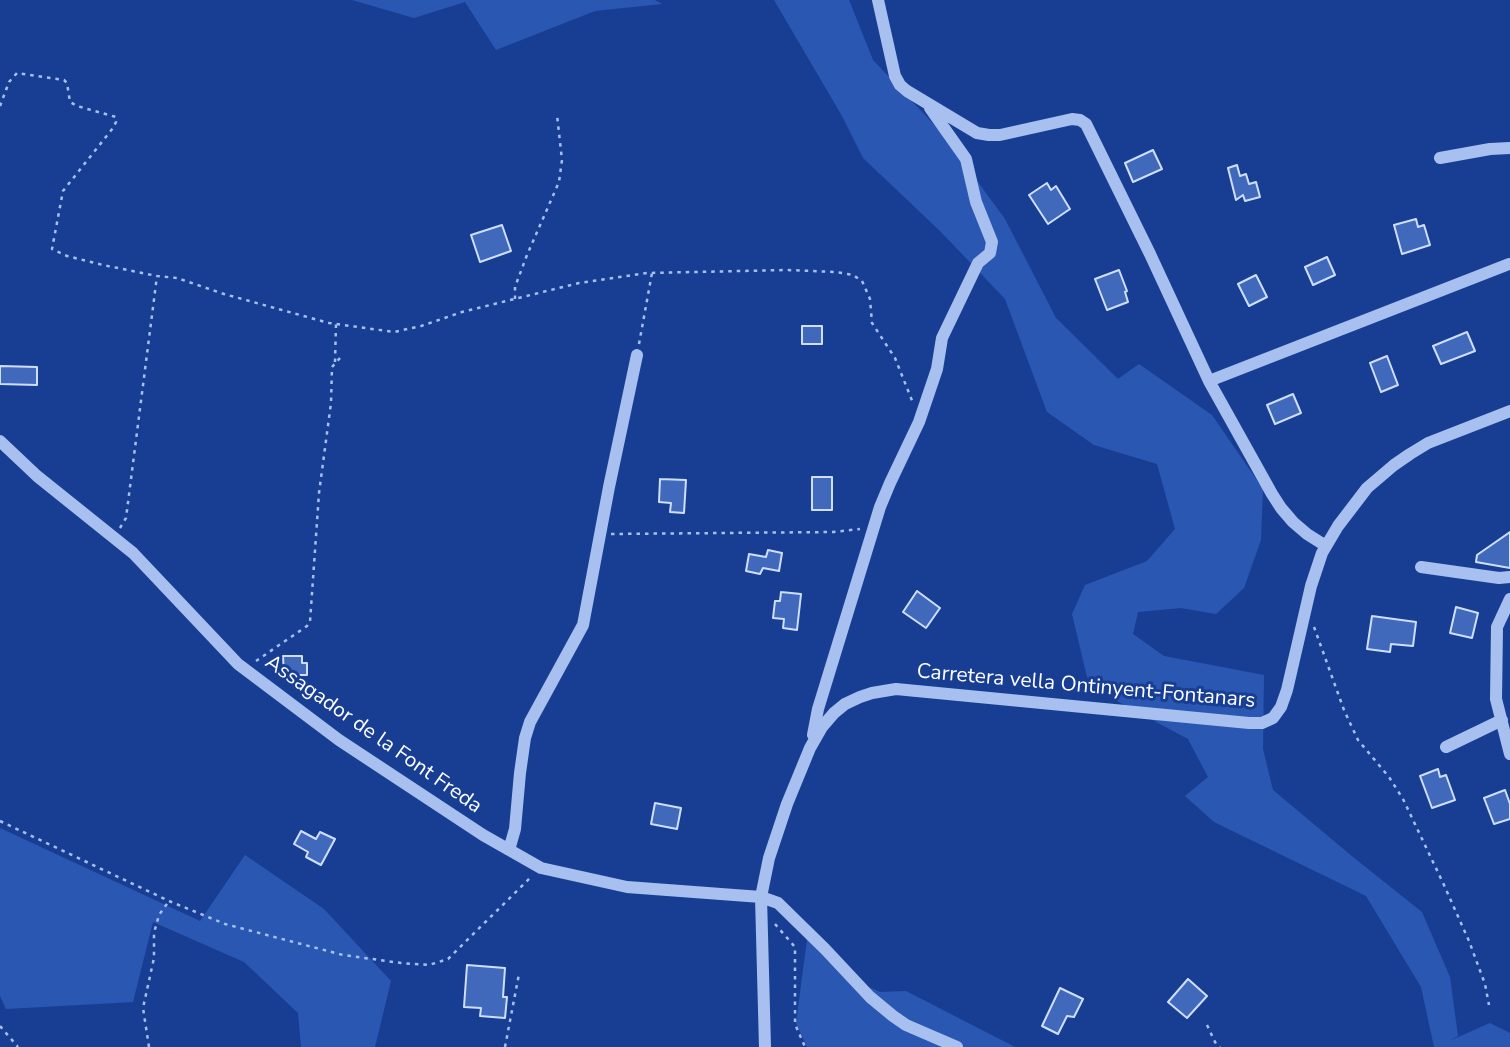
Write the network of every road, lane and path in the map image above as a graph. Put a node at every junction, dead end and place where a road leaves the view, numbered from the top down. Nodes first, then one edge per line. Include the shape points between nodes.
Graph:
1 (878, 0) edge
2 (925, 102) junction
3 (0, 106) edge
4 (557, 115) dead end
5 (1510, 148) edge
6 (1440, 158) dead end
7 (1509, 264) edge
8 (652, 272) junction
9 (157, 276) junction
10 (515, 299) junction
11 (336, 324) junction
12 (637, 355) joint
13 (340, 358) dead end
14 (335, 364) junction
15 (1209, 381) junction
16 (1510, 411) edge
17 (919, 422) junction
18 (0, 441) edge
19 (874, 528) junction
20 (600, 534) junction
21 (113, 538) junction
22 (1326, 546) junction
23 (1421, 567) dead end
24 (1510, 577) edge
25 (1510, 599) edge
26 (1306, 608) junction
27 (244, 668) junction
28 (1502, 720) junction
29 (1446, 747) dead end
30 (810, 748) junction
31 (1510, 754) edge
32 (0, 821) edge
33 (509, 850) junction
34 (541, 868) junction
35 (761, 897) junction
36 (169, 901) junction
37 (762, 913) junction
38 (519, 974) dead end
39 (1489, 1004) dead end
40 (1207, 1025) dead end
41 (0, 1026) edge
42 (19, 1047) edge
43 (149, 1047) edge
44 (505, 1047) edge
45 (765, 1047) edge
46 (805, 1047) edge
47 (957, 1047) edge
48 (1220, 1047) edge

1 - 2 street via 895,76 907,92
2 - 15 street via 977,133 989,135 1072,119 1086,124
2 - 17 street via 966,159 992,242 942,338
3 - 9 path via 17,73 64,80 70,102 116,117 113,128 63,191 51,249
4 - 10 path via 562,160 559,182 527,255
5 - 6 street
7 - 15 street
8 - 10 path
8 - 12 path
8 - 17 path via 788,270 853,275 862,281 870,299 872,323 895,358
9 - 11 path
9 - 21 path via 126,518
10 - 11 path via 394,332
11 - 14 path
12 - 20 street
13 - 14 path
14 - 27 path via 318,493 310,622
15 - 22 street via 1281,508
16 - 22 street, Carretera vella Ontinyent-Fontanars via 1428,443 1394,465 1367,488
17 - 19 street
18 - 21 street, Assagador de la Font Freda
19 - 20 path
19 - 30 street
20 - 33 street via 583,625 525,738
21 - 27 street, Assagador de la Font Freda
22 - 26 street, Carretera vella Ontinyent-Fontanars
23 - 24 street
25 - 28 street via 1497,627 1496,699
26 - 30 street, Carretera vella Ontinyent-Fontanars via 1281,707 1262,723 896,690 845,704 822,727
26 - 39 path via 1344,710 1358,740 1403,799 1469,941
27 - 33 street, Assagador de la Font Freda via 340,740
28 - 29 street
28 - 31 street
30 - 35 street, Carretera vella Ontinyent-Fontanars via 786,804
32 - 36 path
33 - 34 street, Assagador de la Font Freda
34 - 35 street, Assagador de la Font Freda via 627,887
34 - 36 path via 448,959 429,965 343,956 225,924
35 - 37 street, Carretera vella Ontinyent-Fontanars
35 - 47 street via 778,903 893,1016
36 - 43 path via 154,933 143,1008
37 - 45 street, Carretera vella Ontinyent-Fontanars
37 - 46 path via 795,947 795,1024
38 - 44 path
40 - 48 path
41 - 42 path

